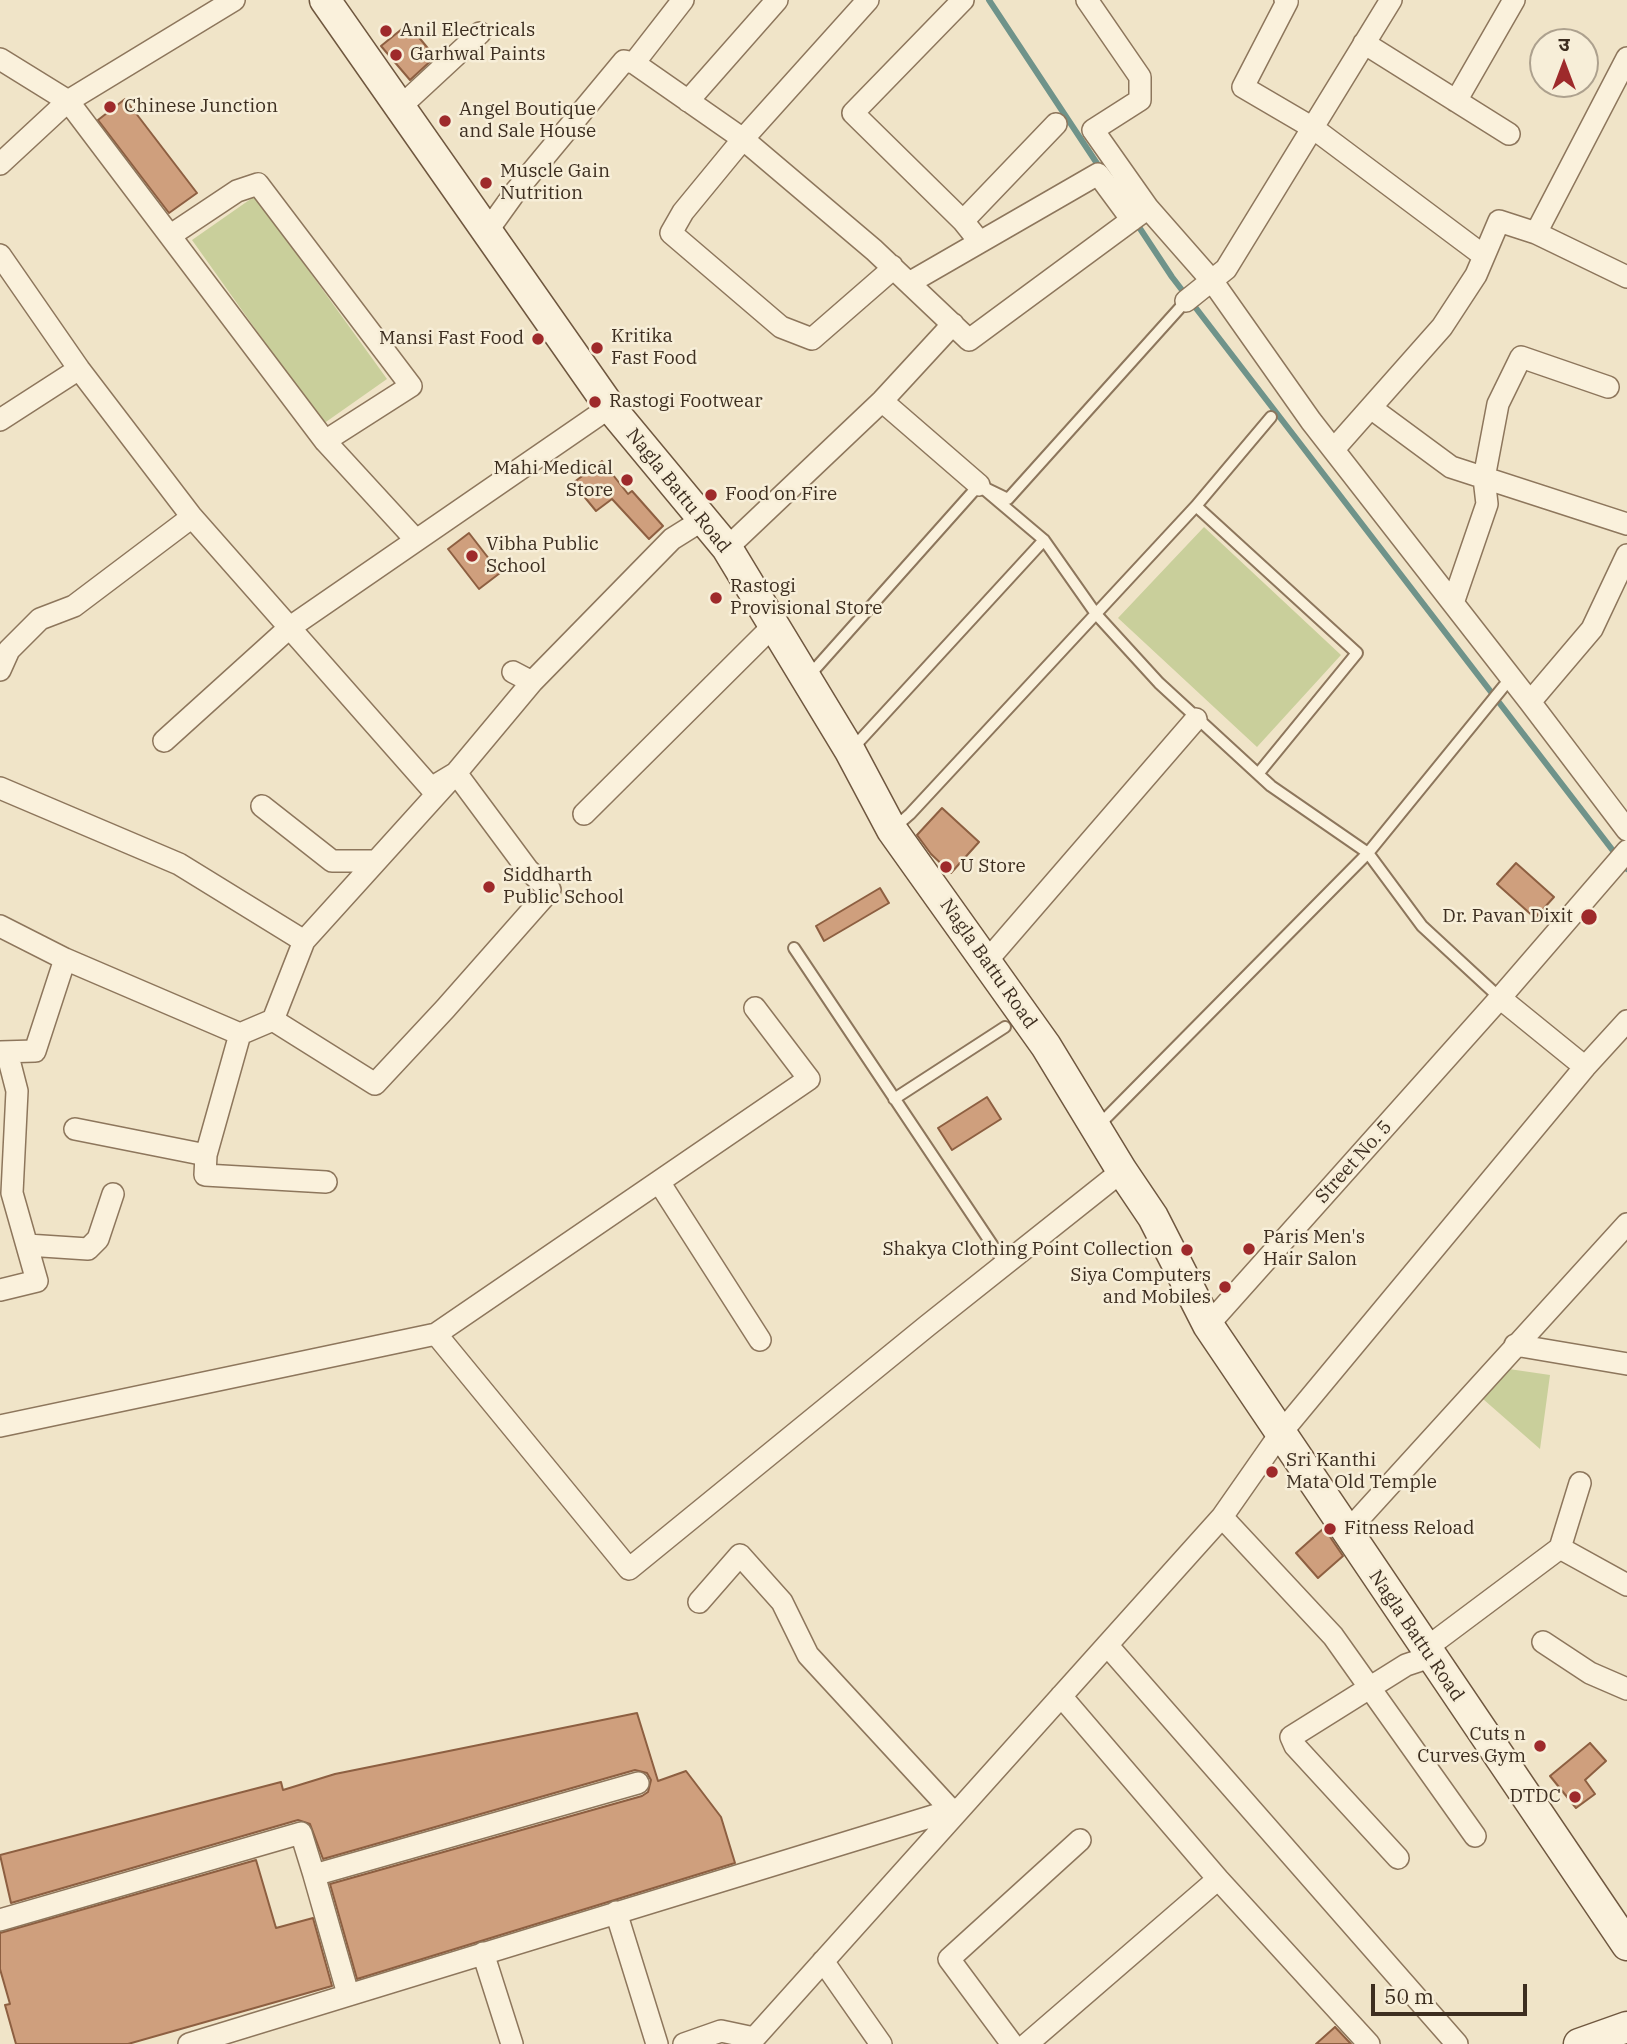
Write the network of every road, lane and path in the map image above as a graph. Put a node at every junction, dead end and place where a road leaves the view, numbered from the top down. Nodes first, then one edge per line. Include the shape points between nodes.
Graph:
1 (234, 0) edge
2 (325, 0) edge
3 (777, 0) edge
4 (868, 0) edge
5 (963, 0) edge
6 (1087, 0) edge
7 (1285, 0) edge
8 (1391, 0) edge
9 (1514, 0) edge
10 (675, 3) edge
11 (480, 33) dead end
12 (1364, 43) junction
13 (1627, 58) edge
14 (0, 59) edge
15 (634, 63) junction
16 (68, 101) junction
17 (688, 101) junction
18 (1456, 101) junction
19 (399, 108) junction
20 (1056, 124) dead end
21 (1312, 128) junction
22 (1508, 134) dead end
23 (743, 139) junction
24 (0, 164) edge
25 (1139, 215) junction
26 (962, 221) junction
27 (488, 230) junction
28 (1536, 233) junction
29 (171, 235) junction
30 (979, 242) junction
31 (0, 255) edge
32 (1484, 256) junction
33 (892, 266) junction
34 (1627, 277) edge
35 (909, 283) junction
36 (1201, 290) junction
37 (953, 324) junction
38 (79, 369) junction
39 (1608, 387) dead end
40 (882, 401) junction
41 (610, 407) junction
42 (1371, 408) junction
43 (1271, 417) dead end
44 (0, 420) edge
45 (325, 441) junction
46 (1334, 449) junction
47 (1484, 478) junction
48 (979, 485) junction
49 (1196, 506) junction
50 (192, 517) junction
51 (704, 519) junction
52 (1627, 524) edge
53 (415, 539) junction
54 (1044, 540) junction
55 (727, 548) junction
56 (1627, 555) edge
57 (1453, 603) junction
58 (1096, 614) junction
59 (774, 625) junction
60 (289, 628) junction
61 (0, 670) edge
62 (806, 680) junction
63 (1504, 686) dead end
64 (1530, 702) junction
65 (1196, 719) junction
66 (164, 741) dead end
67 (850, 751) junction
68 (456, 773) junction
69 (1258, 774) junction
70 (0, 788) edge
71 (262, 806) dead end
72 (584, 814) dead end
73 (892, 830) junction
74 (1627, 830) edge
75 (1368, 853) junction
76 (1622, 857) edge
77 (376, 861) junction
78 (0, 926) edge
79 (304, 942) junction
80 (794, 948) dead end
81 (65, 959) junction
82 (985, 962) junction
83 (1500, 998) junction
84 (755, 1008) dead end
85 (273, 1020) junction
86 (1627, 1021) edge
87 (1005, 1027) dead end
88 (240, 1034) junction
89 (4, 1052) edge
90 (1585, 1067) junction
91 (894, 1099) junction
92 (1097, 1127) junction
93 (75, 1129) dead end
94 (206, 1155) junction
95 (1122, 1171) junction
96 (326, 1182) dead end
97 (659, 1182) junction
98 (113, 1194) dead end
99 (1627, 1224) edge
100 (27, 1245) junction
101 (1005, 1264) junction
102 (0, 1290) edge
103 (1208, 1325) junction
104 (436, 1334) junction
105 (760, 1340) dead end
106 (1515, 1345) junction
107 (1627, 1364) edge
108 (0, 1426) edge
109 (1280, 1434) junction
110 (1580, 1483) dead end
111 (1222, 1517) junction
112 (1346, 1533) junction
113 (1560, 1548) junction
114 (1627, 1584) edge
115 (699, 1602) dead end
116 (1542, 1642) dead end
117 (1107, 1645) junction
118 (1427, 1653) junction
119 (1370, 1686) junction
120 (1627, 1689) edge
121 (1061, 1696) junction
122 (638, 1783) dead end
123 (956, 1809) junction
124 (1475, 1836) dead end
125 (1080, 1840) dead end
126 (1398, 1858) dead end
127 (314, 1875) junction
128 (1218, 1879) junction
129 (616, 1912) junction
130 (0, 1920) edge
131 (1627, 1945) edge
132 (483, 1953) junction
133 (823, 1961) junction
134 (348, 1994) junction
135 (1627, 2026) edge
136 (751, 2041) edge
137 (189, 2044) edge
138 (512, 2044) edge
139 (657, 2044) edge
140 (684, 2044) edge
141 (881, 2044) edge
142 (1012, 2044) edge
143 (1027, 2044) edge
144 (1369, 2044) edge
145 (1457, 2044) edge
146 (1579, 2044) edge

1 - 16 street
2 - 19 street, Nagla Battu Road
3 - 17 street
4 - 23 street
5 - 26 street via 853,113
6 - 25 street via 1140,77 1140,100 1093,130
7 - 21 street via 1243,87
8 - 12 street
9 - 18 street
10 - 15 street
11 - 19 street
12 - 18 street
12 - 21 street
13 - 28 street
14 - 16 street
15 - 17 street
15 - 27 street via 624,61
16 - 24 street
16 - 29 street
17 - 23 street
18 - 22 street
19 - 27 street, Nagla Battu Road
20 - 26 street
21 - 32 street
21 - 36 street via 1226,270
23 - 33 street
23 - 33 street via 671,233 721,276 781,327 813,339
25 - 30 street via 1098,174
25 - 36 street via 1199,269
25 - 37 street via 969,340
26 - 30 street
27 - 41 street, Nagla Battu Road
28 - 32 street via 1499,221
28 - 34 street
29 - 45 street
29 - 45 street via 237,191 258,184 411,386
30 - 35 street
31 - 38 street
32 - 42 street via 1442,327
33 - 35 street
35 - 37 street
36 - 46 street
36 - 48 lane via 1009,499
37 - 40 street
38 - 44 street
38 - 50 street
39 - 47 street via 1521,356 1499,404
40 - 48 street
40 - 55 street
41 - 51 street, Nagla Battu Road
41 - 53 street
42 - 46 street
42 - 47 street via 1451,467
43 - 49 lane
45 - 53 street
46 - 57 street
47 - 52 street
47 - 57 street via 1487,504
48 - 54 lane
48 - 62 lane
49 - 58 lane
49 - 69 lane via 1357,653
50 - 60 street
50 - 61 street via 74,606 40,619 9,650
51 - 55 street, Nagla Battu Road
51 - 68 street via 672,539 523,677
53 - 60 street
54 - 58 lane
54 - 67 lane
55 - 59 street, Nagla Battu Road
56 - 64 street via 1592,629
57 - 64 street
58 - 65 lane
58 - 73 lane
59 - 62 street, Nagla Battu Road
59 - 72 street
60 - 66 street
60 - 68 street via 431,788
62 - 67 street, Nagla Battu Road
63 - 75 lane
64 - 74 street
65 - 69 lane
65 - 82 street
67 - 73 street, Nagla Battu Road
68 - 77 street
68 - 85 street via 527,870 550,890 375,1083
69 - 75 lane
70 - 79 street via 179,864
71 - 77 street via 332,861
73 - 82 street, Nagla Battu Road
75 - 83 lane via 1422,926
75 - 92 lane
76 - 83 street, Street No. 5
77 - 79 street
78 - 81 street
79 - 85 street
80 - 91 lane
81 - 88 street
81 - 89 street via 35,1051
82 - 92 street, Nagla Battu Road
83 - 90 street
83 - 103 street, Street No. 5
84 - 97 street via 809,1079
85 - 88 street
86 - 90 street
87 - 91 lane
88 - 94 street
89 - 100 street via 17,1091 12,1193
90 - 109 street
91 - 101 lane
92 - 95 street, Nagla Battu Road
93 - 94 street
94 - 96 street via 205,1175
95 - 101 street
95 - 103 street, Nagla Battu Road via 1153,1217
97 - 104 street
97 - 105 street
98 - 100 street via 98,1239 88,1249
99 - 106 street
100 - 102 street via 37,1281
101 - 104 street via 629,1569
103 - 109 street, Nagla Battu Road
104 - 108 street
106 - 107 street
106 - 112 street
109 - 111 street
109 - 112 street, Nagla Battu Road
110 - 113 street
111 - 117 street
111 - 119 street via 1333,1636
112 - 118 street, Nagla Battu Road
113 - 114 street
113 - 118 street
115 - 123 street via 740,1555 782,1602 808,1655
116 - 120 street via 1590,1673
117 - 121 street
117 - 145 street
118 - 119 street
118 - 131 street, Nagla Battu Road
119 - 124 street
119 - 126 street via 1291,1737
121 - 123 street
121 - 128 street
122 - 127 street
123 - 129 street
123 - 133 street
125 - 142 street via 949,1959
127 - 130 street via 301,1833
127 - 134 street
128 - 143 street
128 - 144 street
129 - 132 street
129 - 139 street
132 - 134 street
132 - 138 street
133 - 136 street
133 - 141 street
134 - 137 street
135 - 146 street
136 - 140 street via 721,2031

